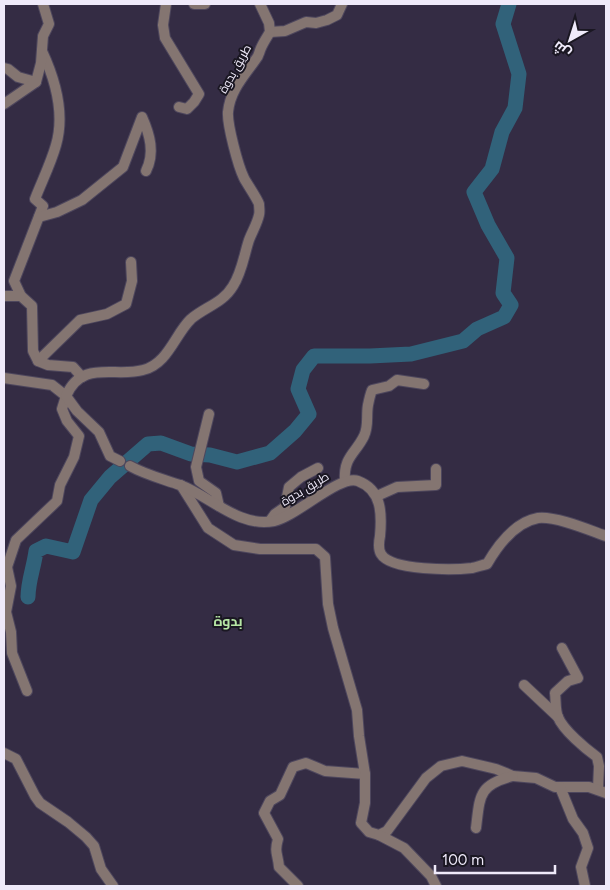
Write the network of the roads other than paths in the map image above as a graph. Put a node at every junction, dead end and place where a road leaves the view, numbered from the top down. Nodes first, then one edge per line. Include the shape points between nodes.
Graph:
1 (43, 4) edge
2 (166, 4) edge
3 (194, 4) edge
4 (205, 4) edge
5 (260, 4) edge
6 (342, 4) edge
7 (270, 32) junction
8 (42, 51) junction
9 (4, 68) edge
10 (36, 82) junction
11 (4, 104) edge
12 (179, 107) dead end
13 (146, 172) dead end
14 (39, 217) junction
15 (131, 262) dead end
16 (4, 296) edge
17 (21, 296) junction
18 (38, 361) junction
19 (82, 377) junction
20 (4, 378) edge
21 (424, 384) dead end
22 (66, 396) junction
23 (209, 414) dead end
24 (318, 468) dead end
25 (436, 469) dead end
26 (344, 481) junction
27 (180, 485) junction
28 (377, 496) junction
29 (219, 506) junction
30 (270, 521) junction
31 (606, 536) edge
32 (5, 569) edge
33 (562, 648) dead end
34 (524, 684) dead end
35 (26, 691) dead end
36 (558, 717) junction
37 (4, 753) edge
38 (365, 774) junction
39 (513, 776) junction
40 (560, 787) junction
41 (602, 791) edge
42 (476, 828) dead end
43 (379, 835) junction
44 (113, 886) edge
45 (298, 886) edge
46 (436, 886) edge
47 (585, 886) edge

1 - 8 street via 49,24 43,36
2 - 12 street via 165,38 199,94 187,109
3 - 4 street
5 - 7 street
6 - 7 street via 337,15 327,20
7 - 19 street, طريق بدوة via 258,57 231,96 228,112 237,162 258,202 259,214 232,288 217,304 191,319 171,348 144,370 104,371
8 - 10 street
8 - 14 street via 52,72 59,128 56,145 35,199 43,206
9 - 10 street via 18,77
10 - 11 street
13 - 14 street via 152,151 142,116 123,166 82,200
14 - 17 street via 14,281
15 - 18 street via 132,281 126,304 108,314 80,320
16 - 17 street
17 - 18 street via 32,306 33,351
18 - 19 street via 73,367
19 - 22 street via 71,385
20 - 22 street, طريق بدوة via 52,385
21 - 26 street via 397,380 372,390 368,424 364,436 351,452
22 - 27 street, طريق بدوة via 99,432 110,456
22 - 32 street via 62,409 79,436 74,457 60,485 57,501 16,540
23 - 29 street via 196,467 199,481 216,492
24 - 30 street via 289,487 285,507
25 - 28 street via 436,485 397,487
26 - 28 street, طريق بدوة via 356,480
26 - 30 street, طريق بدوة via 293,514
27 - 29 street, طريق بدوة
27 - 38 street via 208,528 234,545 260,549 316,549 325,557 328,604 357,710
28 - 31 street via 381,510 380,554 388,561 411,568 474,568 487,564 512,532 539,518 561,521
29 - 30 street, طريق بدوة via 251,521
32 - 35 street via 11,586 6,612 12,653
33 - 36 street via 578,678 568,681 555,693
34 - 36 street
36 - 41 street via 597,757
37 - 44 street via 16,759 40,802 94,846 101,869
38 - 43 street via 361,823 369,832
38 - 45 street via 326,770 306,763 293,767 280,795 270,802 264,813 278,839 275,850 279,868
39 - 40 street via 536,778
39 - 42 street via 498,780 484,790 479,801
39 - 43 street via 462,761 441,766 426,778 387,831
40 - 41 street
40 - 47 street via 588,848 581,867
43 - 46 street via 404,848 431,876

